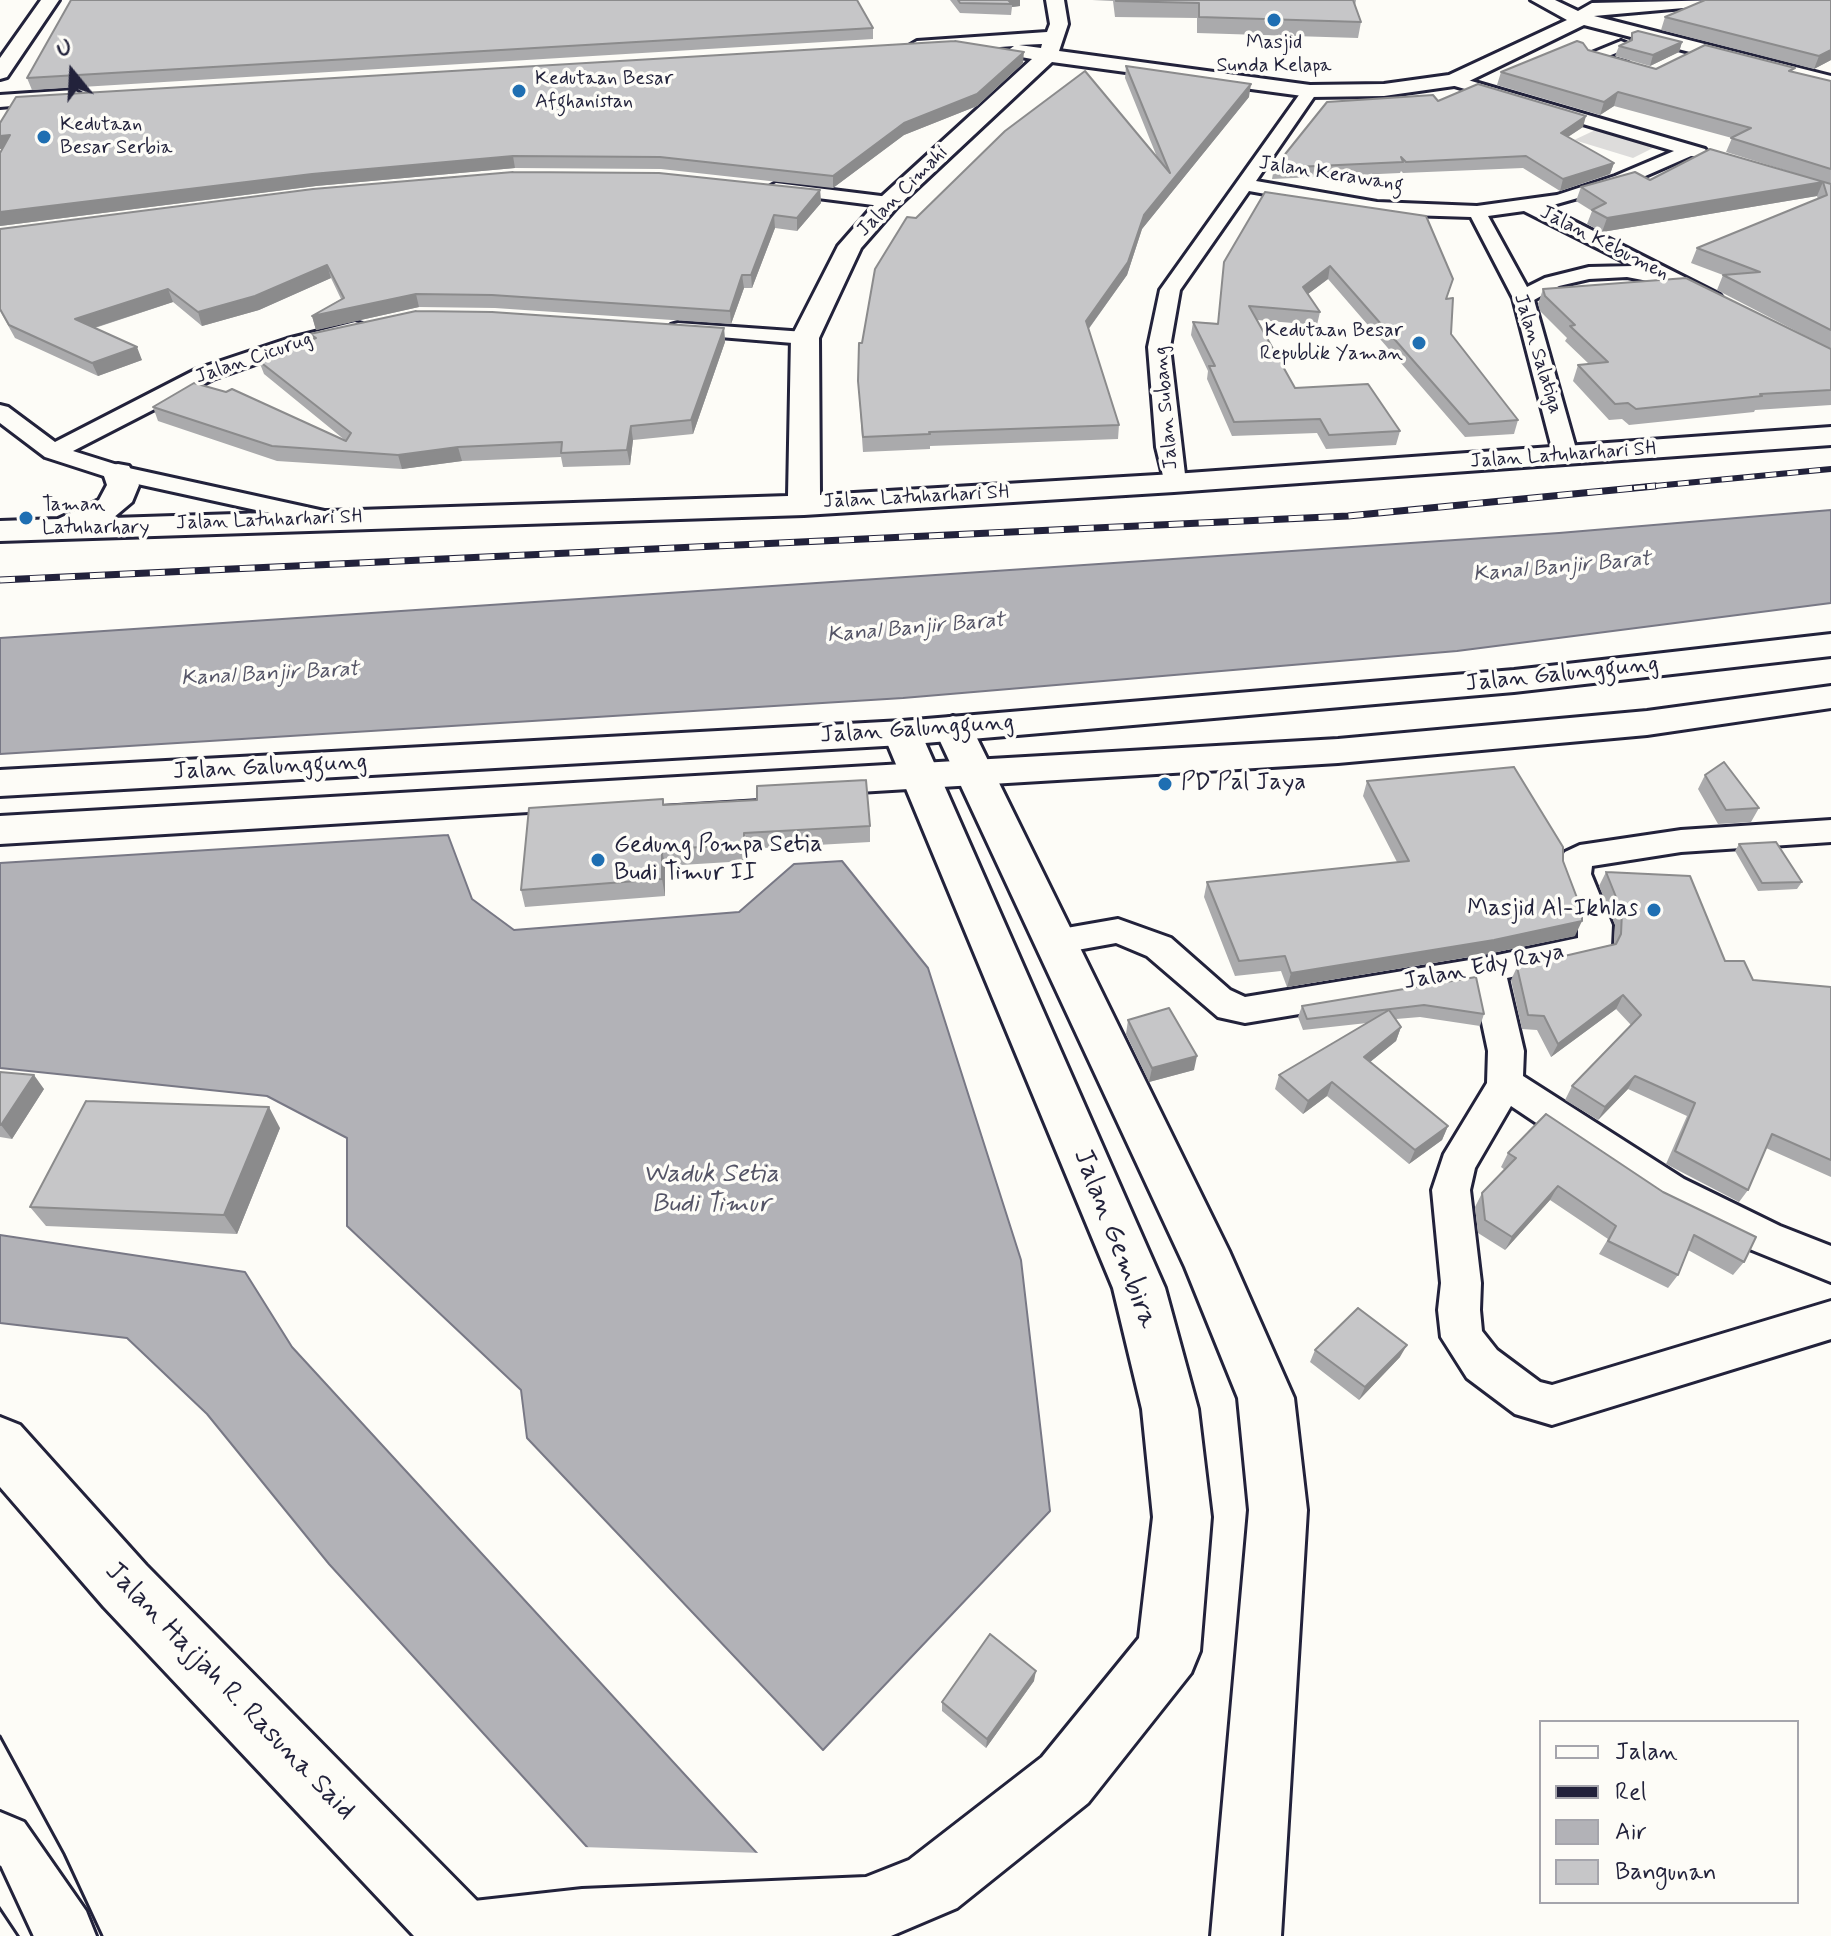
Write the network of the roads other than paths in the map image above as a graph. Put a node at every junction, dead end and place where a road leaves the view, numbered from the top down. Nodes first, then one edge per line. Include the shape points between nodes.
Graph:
1 (30, 0) edge
2 (50, 0) edge
3 (1055, 0) edge
4 (1540, 0) edge
5 (1717, 0) edge
6 (1579, 18) junction
7 (1054, 39) junction
8 (0, 42) edge
9 (1621, 46) edge
10 (902, 48) edge
11 (1704, 49) junction
12 (1681, 60) edge
13 (1160, 69) junction
14 (1635, 70) edge
15 (0, 73) edge
16 (1454, 81) junction
17 (1831, 82) edge
18 (1310, 91) junction
19 (101, 95) edge
20 (0, 101) edge
21 (1691, 150) junction
22 (1719, 159) edge
23 (1242, 184) junction
24 (755, 186) edge
25 (889, 202) junction
26 (1529, 206) junction
27 (1477, 212) junction
28 (1678, 282) junction
29 (1523, 298) junction
30 (1734, 310) edge
31 (376, 324) edge
32 (664, 328) edge
33 (805, 338) junction
34 (0, 412) edge
35 (1831, 436) edge
36 (53, 452) junction
37 (1566, 456) junction
38 (118, 473) junction
39 (1174, 483) junction
40 (804, 505) junction
41 (329, 519) junction
42 (64, 528) junction
43 (0, 531) edge
44 (1831, 645) edge
45 (1831, 697) edge
46 (953, 728) junction
47 (902, 733) junction
48 (975, 773) junction
49 (920, 777) junction
50 (0, 783) edge
51 (0, 830) edge
52 (1831, 831) edge
53 (1055, 942) junction
54 (1488, 970) junction
55 (1505, 1083) junction
56 (1831, 1264) edge
57 (1831, 1320) edge
58 (0, 1444) edge
59 (1254, 1832) junction
60 (0, 1846) edge
61 (61, 1936) edge
62 (462, 1936) edge
63 (474, 1936) edge
64 (1246, 1936) edge
65 (1278, 1936) edge

1 - 8 main road
2 - 15 main road
3 - 7 main road
4 - 6 main road
5 - 6 main road via 1601,7
6 - 11 main road
6 - 16 main road
7 - 10 main road
7 - 13 main road
7 - 13 main road
7 - 25 main road, Jalan Cimahi
9 - 14 street via 1590,57
11 - 12 street
11 - 17 main road
13 - 18 main road
16 - 18 main road via 1384,90
16 - 21 street
18 - 23 street, Jalan Subang
19 - 20 main road
21 - 22 street
21 - 26 street, Jalan Kerawang via 1621,180
23 - 27 street, Jalan Kerawang via 1377,208
23 - 39 street, Jalan Subang via 1170,290 1159,347
24 - 25 street
25 - 33 main road, Jalan Cimahi via 850,246
26 - 27 street, Jalan Kerawang
26 - 28 street, Jalan Kebumen
27 - 29 street, Jalan Salatiga
28 - 29 street, Jalan Kebumen via 1627,271 1589,273 1552,282
28 - 30 street, Jalan Kebumen
29 - 37 street, Jalan Salatiga
31 - 36 street, Jalan Cicurug via 294,343 205,374
32 - 33 street
33 - 40 main road, Jalan Cimahi
34 - 36 street
35 - 37 main road, Jalan Latuharhari SH
36 - 38 street
37 - 39 main road, Jalan Latuharhari SH
38 - 41 street
38 - 42 main road via 121,495 110,507
39 - 40 main road, Jalan Latuharhari SH
40 - 41 main road, Jalan Latuharhari SH
41 - 42 main road, Jalan Latuharhari SH
42 - 43 main road, Jalan Latuharhari SH
44 - 46 main road, Jalan Galunggung via 1514,681
45 - 48 main road, Jalan Galunggung via 1647,723 1338,751
46 - 47 main road, Jalan Galunggung
46 - 48 main road
47 - 49 main road, Jalan Gembira
47 - 50 main road, Jalan Galunggung
48 - 49 main road, Jalan Galunggung
48 - 53 main road
49 - 51 main road, Jalan Galunggung
49 - 63 main road, Jalan Gembira via 1139,1288 1170,1409 1182,1517 1169,1651 1065,1780 933,1884 866,1912 582,1924
52 - 54 street, Jalan Edy Raya via 1591,853 1576,860 1575,874 1595,925 1594,947
53 - 54 street, Jalan Edy Raya via 1118,931 1159,947 1230,1008 1245,1010
53 - 59 main road via 1211,1267 1266,1398 1278,1510
54 - 55 street via 1506,1051
55 - 56 street via 1670,1191
55 - 57 street via 1457,1165 1451,1190 1459,1310 1462,1337 1482,1364 1530,1400 1552,1405
58 - 62 main road, Jalan Hajjah R. Rasuna Said via 125,1586
59 - 64 main road
59 - 65 main road
60 - 61 main road

